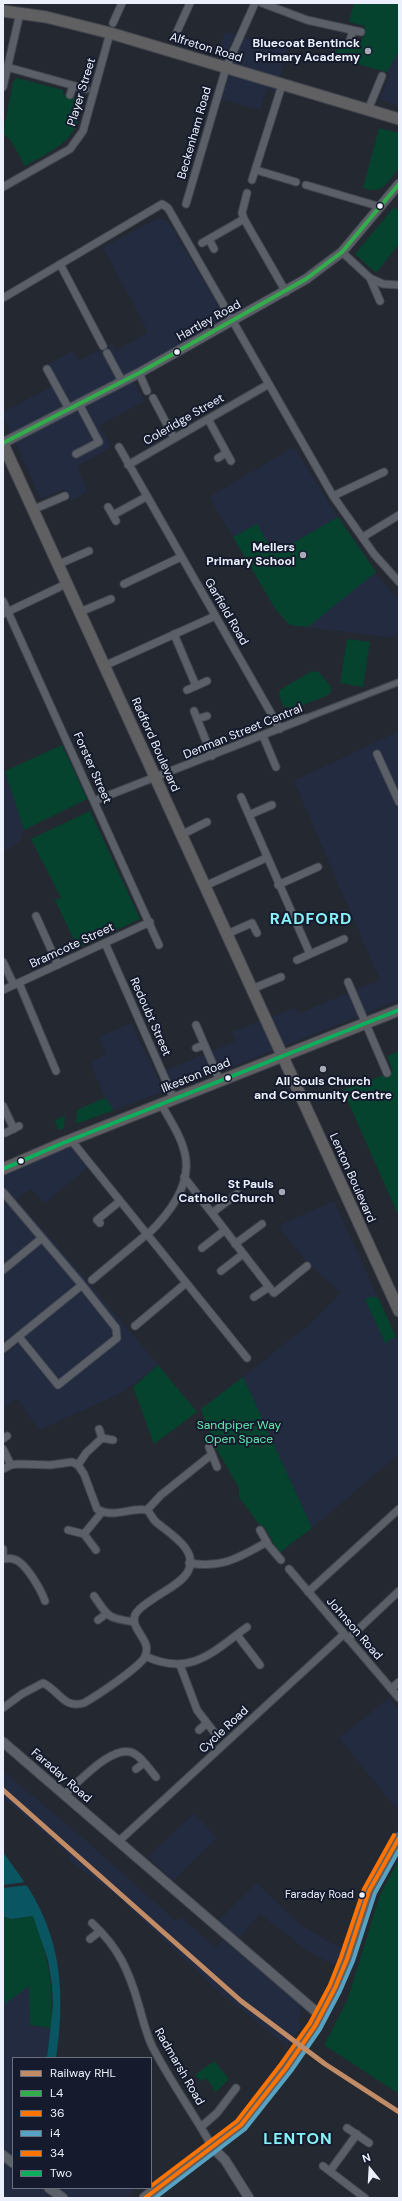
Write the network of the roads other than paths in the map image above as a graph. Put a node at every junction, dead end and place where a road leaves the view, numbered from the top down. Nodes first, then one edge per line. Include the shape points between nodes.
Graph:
1 (122, 3) edge
2 (190, 3) edge
3 (255, 3) edge
4 (262, 3) edge
5 (3, 11) edge
6 (20, 13) junction
7 (112, 28) junction
8 (353, 30) junction
9 (362, 32) dead end
10 (175, 36) dead end
11 (350, 40) dead end
12 (7, 67) junction
13 (226, 68) junction
14 (382, 76) dead end
15 (282, 85) junction
16 (73, 86) junction
17 (3, 87) edge
18 (86, 89) dead end
19 (70, 95) dead end
20 (368, 110) junction
21 (399, 119) edge
22 (256, 170) junction
23 (252, 180) dead end
24 (296, 182) dead end
25 (399, 184) edge
26 (306, 185) dead end
27 (3, 187) edge
28 (247, 193) dead end
29 (186, 204) dead end
30 (381, 207) junction
31 (244, 219) junction
32 (214, 249) dead end
33 (342, 252) junction
34 (60, 264) junction
35 (370, 278) junction
36 (399, 285) edge
37 (286, 292) junction
38 (3, 298) edge
39 (380, 301) dead end
40 (234, 321) junction
41 (47, 369) dead end
42 (140, 373) junction
43 (122, 381) junction
44 (269, 384) junction
45 (147, 391) dead end
46 (153, 398) dead end
47 (79, 404) junction
48 (69, 409) junction
49 (208, 419) junction
50 (174, 438) junction
51 (3, 444) edge
52 (119, 447) dead end
53 (226, 452) junction
54 (76, 454) dead end
55 (218, 458) dead end
56 (231, 461) dead end
57 (128, 465) junction
58 (384, 472) dead end
59 (65, 496) dead end
60 (333, 496) junction
61 (146, 497) junction
62 (108, 507) dead end
63 (32, 510) junction
64 (399, 515) edge
65 (363, 537) junction
66 (89, 551) dead end
67 (181, 557) junction
68 (57, 565) junction
69 (133, 570) dead end
70 (136, 578) junction
71 (399, 582) edge
72 (66, 584) junction
73 (124, 584) dead end
74 (111, 599) dead end
75 (3, 601) edge
76 (80, 612) junction
77 (6, 613) edge
78 (215, 616) junction
79 (174, 634) junction
80 (104, 666) junction
81 (207, 681) dead end
82 (399, 682) edge
83 (196, 686) junction
84 (187, 690) dead end
85 (194, 711) dead end
86 (206, 716) dead end
87 (306, 718) joint
88 (197, 719) junction
89 (280, 729) junction
90 (262, 736) junction
91 (377, 754) dead end
92 (212, 756) junction
93 (276, 767) dead end
94 (156, 778) junction
95 (241, 797) dead end
96 (94, 801) junction
97 (399, 802) edge
98 (272, 805) dead end
99 (248, 815) junction
100 (206, 822) dead end
101 (181, 835) junction
102 (266, 858) junction
103 (318, 867) dead end
104 (278, 885) junction
105 (205, 886) junction
106 (36, 916) dead end
107 (150, 922) junction
108 (257, 933) dead end
109 (227, 934) junction
110 (344, 940) dead end
111 (105, 943) junction
112 (159, 945) dead end
113 (310, 954) junction
114 (297, 960) dead end
115 (3, 962) edge
116 (58, 965) junction
117 (280, 977) dead end
118 (348, 982) dead end
119 (16, 984) junction
120 (252, 989) junction
121 (3, 990) edge
122 (399, 1010) edge
123 (366, 1024) junction
124 (196, 1025) dead end
125 (204, 1044) junction
126 (196, 1048) dead end
127 (282, 1056) junction
128 (56, 1071) dead end
129 (387, 1073) dead end
130 (220, 1081) junction
131 (174, 1099) junction
132 (161, 1104) junction
133 (3, 1106) edge
134 (5, 1133) dead end
135 (71, 1140) junction
136 (3, 1169) edge
137 (184, 1177) junction
138 (3, 1192) edge
139 (237, 1194) dead end
140 (120, 1201) junction
141 (212, 1213) junction
142 (99, 1221) dead end
143 (262, 1224) dead end
144 (225, 1230) junction
145 (147, 1234) junction
146 (42, 1238) junction
147 (235, 1244) junction
148 (202, 1248) dead end
149 (243, 1254) junction
150 (307, 1266) dead end
151 (3, 1270) edge
152 (220, 1271) dead end
153 (92, 1280) dead end
154 (186, 1283) junction
155 (82, 1285) junction
156 (269, 1287) junction
157 (254, 1297) dead end
158 (398, 1306) edge
159 (135, 1326) dead end
160 (19, 1337) junction
161 (3, 1349) edge
162 (247, 1358) dead end
163 (99, 1429) dead end
164 (102, 1438) junction
165 (113, 1440) dead end
166 (209, 1447) dead end
167 (3, 1449) edge
168 (211, 1455) junction
169 (11, 1465) junction
170 (78, 1465) junction
171 (217, 1467) dead end
172 (3, 1469) edge
173 (399, 1509) edge
174 (147, 1510) junction
175 (102, 1512) junction
176 (68, 1530) dead end
177 (260, 1530) dead end
178 (84, 1534) junction
179 (267, 1542) junction
180 (3, 1549) edge
181 (96, 1550) dead end
182 (3, 1558) edge
183 (281, 1560) dead end
184 (190, 1563) junction
185 (289, 1569) dead end
186 (399, 1591) edge
187 (308, 1592) junction
188 (94, 1596) dead end
189 (45, 1601) dead end
190 (106, 1614) junction
191 (98, 1620) dead end
192 (134, 1622) junction
193 (248, 1627) dead end
194 (237, 1635) junction
195 (346, 1636) junction
196 (145, 1656) junction
197 (180, 1665) junction
198 (260, 1665) dead end
199 (399, 1682) edge
200 (391, 1689) junction
201 (399, 1698) edge
202 (3, 1708) edge
203 (207, 1723) junction
204 (199, 1730) dead end
205 (214, 1732) dead end
206 (3, 1742) edge
207 (144, 1763) junction
208 (136, 1769) dead end
209 (156, 1777) dead end
210 (64, 1795) junction
211 (399, 1838) edge
212 (119, 1841) junction
213 (92, 1923) dead end
214 (100, 1931) junction
215 (90, 1940) dead end
216 (321, 2016) junction
217 (236, 2088) dead end
218 (201, 2127) junction
219 (347, 2128) dead end
220 (357, 2134) junction
221 (369, 2143) dead end
222 (213, 2148) junction
223 (3, 2155) edge
224 (12, 2162) edge
225 (323, 2166) dead end
226 (330, 2171) junction
227 (50, 2189) edge
228 (63, 2198) edge
229 (145, 2198) edge
230 (250, 2198) edge
231 (365, 2198) edge

1 - 7 street, Player Street
2 - 10 street
3 - 13 street, Beckenham Road
4 - 8 street via 307,20
5 - 6 main road, Alfreton Road
6 - 7 main road, Alfreton Road
6 - 12 street
7 - 13 main road, Alfreton Road
7 - 27 street, Player Street via 83,131 76,142 70,149
8 - 9 street
8 - 11 street
12 - 16 street
12 - 17 street
13 - 15 main road, Alfreton Road
13 - 29 street, Beckenham Road
14 - 20 street
15 - 20 main road, Alfreton Road
15 - 22 street
16 - 18 street
16 - 19 street
20 - 21 main road, Alfreton Road
22 - 23 street
22 - 24 street
25 - 30 street, Hartley Road
26 - 30 street
28 - 31 street via 242,213
30 - 33 street, Hartley Road
31 - 32 street via 205,241
31 - 37 street
33 - 35 street
33 - 37 street, Hartley Road
34 - 38 street
34 - 40 street via 162,204 172,214
34 - 43 street
35 - 36 street via 383,284
35 - 39 street
37 - 40 street, Hartley Road
40 - 42 street, Hartley Road
40 - 44 street
41 - 48 street
42 - 43 street, Hartley Road
42 - 45 street
43 - 47 street, Hartley Road
44 - 49 street, Coleridge Street
44 - 60 street
46 - 50 street
47 - 48 street, Hartley Road
47 - 54 street via 99,442
48 - 51 street, Hartley Road
49 - 50 street, Coleridge Street
49 - 53 street
50 - 57 street, Coleridge Street
51 - 63 main road, Radford Boulevard
52 - 57 street
53 - 55 street
53 - 56 street
57 - 61 street, Garfield Road
58 - 60 street
59 - 63 street
60 - 65 street
61 - 62 street via 114,518
61 - 67 street, Garfield Road
63 - 68 main road, Radford Boulevard
64 - 65 street
65 - 71 street via 374,554
66 - 68 street
67 - 70 street
67 - 78 street, Garfield Road
68 - 72 main road, Radford Boulevard
69 - 70 street
70 - 73 street
72 - 76 main road, Radford Boulevard
72 - 77 street
74 - 76 street
75 - 77 street, Forster Street
76 - 80 main road, Radford Boulevard
77 - 96 street, Forster Street
78 - 79 street
78 - 89 street, Garfield Road
79 - 80 street
79 - 83 street
80 - 94 main road, Radford Boulevard
81 - 83 street
82 - 87 street, Denman Street Central
83 - 84 street
85 - 88 street
86 - 88 street
87 - 89 street, Denman Street Central
88 - 92 street
89 - 90 street, Denman Street Central
90 - 92 street, Denman Street Central
90 - 93 street
91 - 97 street
92 - 94 street, Denman Street Central
94 - 96 street, Denman Street Central
94 - 101 main road, Radford Boulevard
95 - 99 street
96 - 107 street, Forster Street
98 - 99 street
99 - 102 street
100 - 101 street
101 - 105 main road, Radford Boulevard
102 - 104 street
102 - 105 street
103 - 104 street via 309,867
104 - 113 street
105 - 109 main road, Radford Boulevard
106 - 116 street
107 - 111 street, Bramcote Street
107 - 112 street, Forster Street
108 - 109 street via 252,923
109 - 120 main road, Radford Boulevard
110 - 113 street
111 - 116 street, Bramcote Street
111 - 131 street, Redoubt Street
113 - 114 street
115 - 119 street
116 - 119 street, Bramcote Street
117 - 120 street
118 - 123 street
119 - 121 street, Bramcote Street
119 - 128 street
120 - 127 main road, Radford Boulevard
122 - 123 main road, Ilkeston Road
123 - 127 main road, Ilkeston Road
123 - 129 street
124 - 125 street
125 - 126 street
125 - 130 street
127 - 130 main road, Ilkeston Road
127 - 158 main road, Lenton Boulevard
130 - 131 main road, Ilkeston Road
131 - 132 main road, Ilkeston Road
132 - 135 main road, Ilkeston Road
132 - 137 street via 183,1147 186,1166
133 - 134 street via 16,1128
135 - 136 main road, Ilkeston Road
135 - 140 street
137 - 141 street
137 - 145 street via 167,1216
138 - 146 street
139 - 141 street
140 - 142 street
140 - 145 street
141 - 144 street
143 - 147 street
144 - 147 street
144 - 148 street
145 - 153 street
145 - 154 street
146 - 151 street
146 - 155 street
147 - 149 street
149 - 152 street
149 - 156 street
150 - 156 street via 274,1293
154 - 159 street
154 - 162 street
155 - 160 street
155 - 160 street via 116,1328 117,1338 58,1385
156 - 157 street
160 - 161 street
163 - 164 street
164 - 165 street
164 - 170 street
166 - 168 street
167 - 169 street
168 - 171 street
168 - 174 street via 161,1495
169 - 170 street via 72,1462
169 - 172 street
170 - 175 street via 97,1509
173 - 187 street
174 - 175 street via 139,1508 109,1514
174 - 184 street via 155,1521 164,1526 184,1546 189,1554
175 - 178 street
176 - 178 street
177 - 179 street
178 - 181 street
179 - 183 street
179 - 184 street via 221,1564 204,1566
180 - 182 street
182 - 189 street via 13,1559 22,1564 42,1591
184 - 192 street via 187,1574 141,1608 135,1614
185 - 187 street, Johnson Road
186 - 195 street, Cycle Road
187 - 195 street, Johnson Road
188 - 190 street
190 - 191 street
190 - 192 street via 113,1619
192 - 196 street via 146,1646
193 - 194 street
194 - 197 street via 200,1659
194 - 198 street
195 - 200 street, Johnson Road
195 - 212 street, Cycle Road
196 - 197 street via 160,1663
196 - 202 street via 84,1703 75,1705 66,1702 50,1686 43,1683
197 - 203 street via 192,1700
199 - 200 street
200 - 201 street, Johnson Road
203 - 204 street
203 - 205 street
206 - 210 street, Faraday Road
207 - 208 street
207 - 209 street
207 - 210 street via 136,1754 116,1752
210 - 212 street, Faraday Road
211 - 216 main road via 369,1891 347,1959
212 - 216 street, Faraday Road
213 - 214 street, Radmarsh Road
214 - 215 street
214 - 218 street, Radmarsh Road via 124,1962 152,2047
216 - 222 main road via 286,2068 245,2120
217 - 218 street via 217,2113
218 - 222 street, Radmarsh Road
219 - 220 street
220 - 221 street
220 - 226 street
222 - 229 main road
222 - 230 street via 225,2160
223 - 224 street
225 - 226 street
226 - 231 street
227 - 228 street

